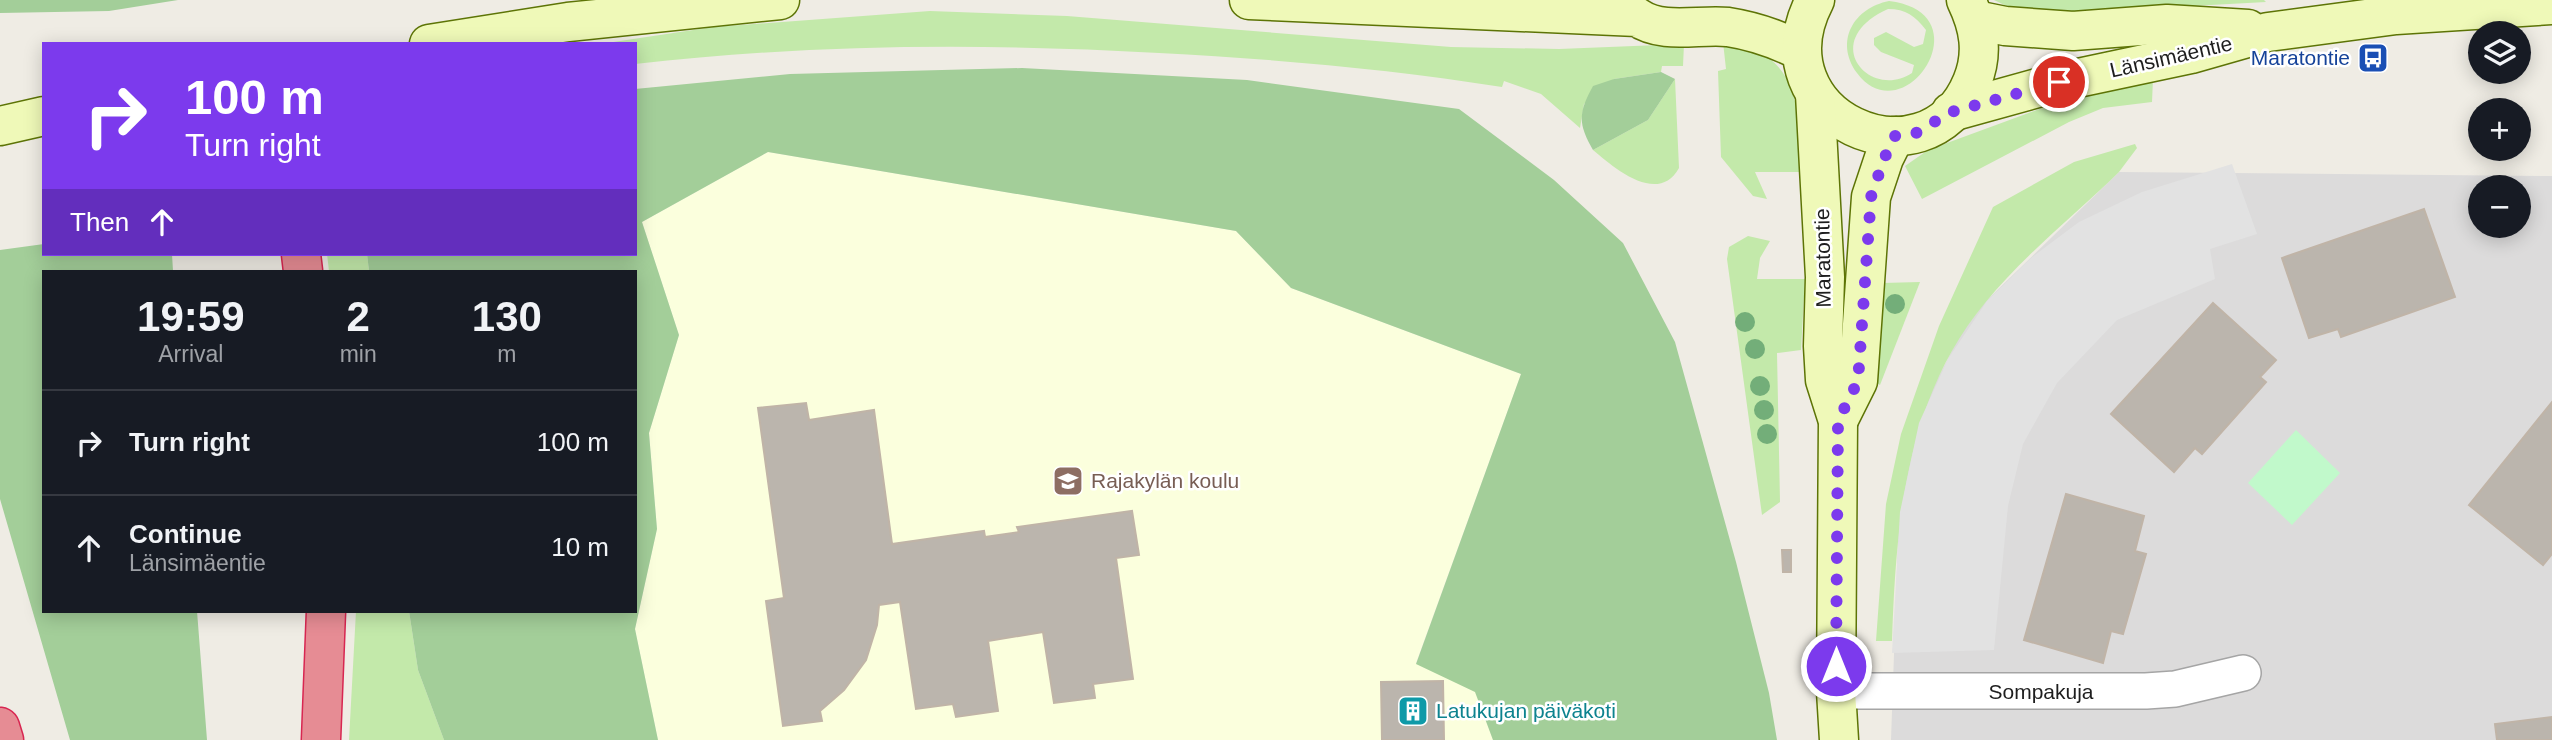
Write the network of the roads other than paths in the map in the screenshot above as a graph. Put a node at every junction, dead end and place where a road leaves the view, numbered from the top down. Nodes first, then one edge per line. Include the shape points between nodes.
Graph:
1 (780, 0) edge
2 (1249, 0) edge
3 (1686, 0) edge
4 (1815, 0) edge
5 (2552, 5) edge
6 (1971, 10) edge
7 (1637, 17) junction
8 (2267, 32) junction
9 (442, 42) edge
10 (1801, 51) junction
11 (1815, 94) junction
12 (1951, 112) junction
13 (42, 117) edge
14 (0, 126) edge
15 (1895, 136) junction
16 (1838, 421) junction
17 (327, 613) edge
18 (2243, 673) dead end
19 (1836, 691) junction
20 (0, 727) edge
21 (4, 740) edge
22 (321, 740) edge
23 (1839, 740) edge

1 - 9 main road via 568,22
2 - 7 main road
3 - 7 main road via 1656,4
4 - 10 main road via 1802,32
5 - 8 main road, Länsimäentie via 2396,15
6 - 8 main road, Länsimäentie via 2005,26 2073,31 2166,24
6 - 12 main road via 1980,44 1977,69 1967,93
7 - 10 main road via 1657,26 1728,27
8 - 12 main road, Länsimäentie
10 - 11 main road via 1807,81
11 - 15 main road via 1841,122
11 - 16 main road, Maratontie via 1825,276 1825,380
12 - 15 main road via 1916,133
13 - 14 main road
15 - 16 main road, Maratontie via 1871,197 1858,381
16 - 19 main road, Maratontie
17 - 22 highway
18 - 19 street, Sompakuja via 2146,691
19 - 23 main road, Maratontie
20 - 21 highway

